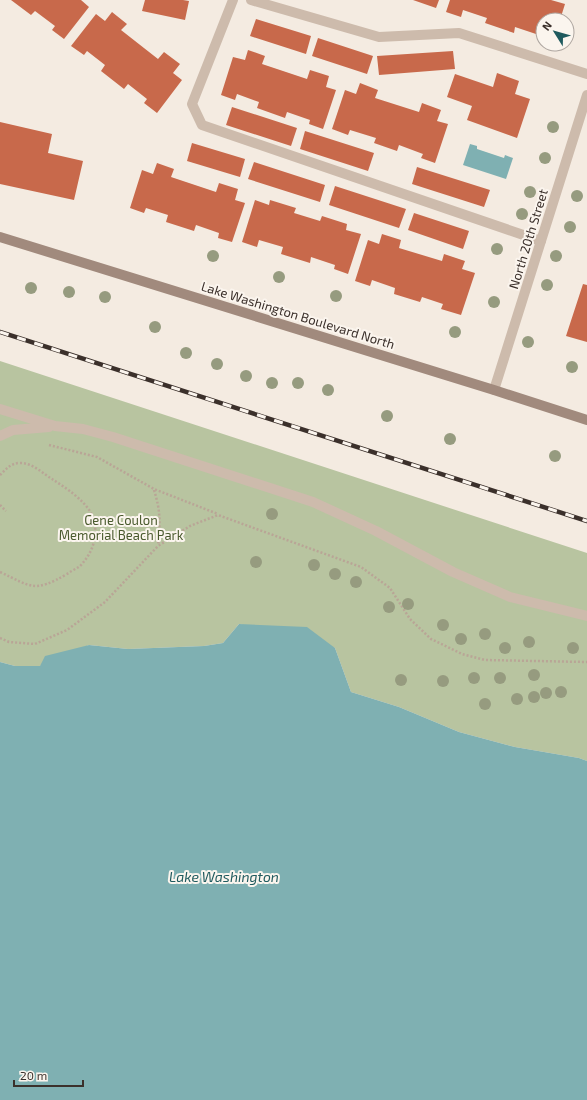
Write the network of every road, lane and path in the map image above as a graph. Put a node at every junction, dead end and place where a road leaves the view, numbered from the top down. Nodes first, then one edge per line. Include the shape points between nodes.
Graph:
1 (232, 0) edge
2 (251, 0) edge
3 (587, 74) edge
4 (587, 95) edge
5 (0, 237) edge
6 (541, 241) junction
7 (494, 390) junction
8 (0, 409) edge
9 (587, 420) edge
10 (55, 426) junction
11 (0, 436) edge
12 (42, 443) dead end
13 (0, 475) edge
14 (154, 490) junction
15 (0, 505) edge
16 (6, 511) dead end
17 (218, 514) junction
18 (158, 546) junction
19 (0, 572) edge
20 (587, 616) edge
21 (0, 638) edge
22 (587, 662) edge

1 - 6 street via 192,104 202,125
2 - 3 street via 379,37 459,33
4 - 6 street, North 20th Street
5 - 7 street, Lake Washington Boulevard North
6 - 7 street, North 20th Street
7 - 9 street, Lake Washington Boulevard North
8 - 10 street
10 - 11 street via 13,430
10 - 20 street via 113,437 313,502 376,531 453,572 510,597
12 - 14 path via 97,457
13 - 19 path via 10,466 18,463 29,464 78,498 90,513 96,528 94,546 80,566 53,582 31,587
14 - 17 path
14 - 18 path via 161,520
15 - 16 path
17 - 18 path via 190,526
17 - 22 path via 361,567 390,588 410,619 432,639 462,654 486,660
18 - 21 path via 105,602 67,630 35,644 9,642

